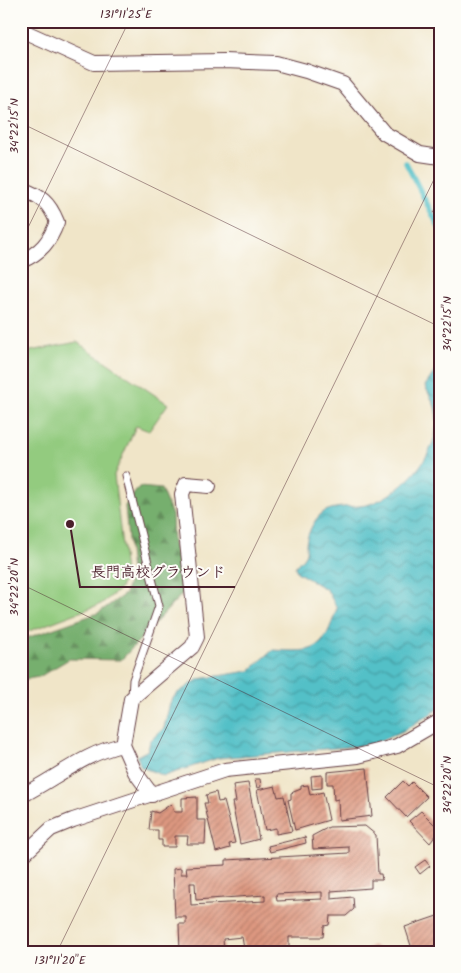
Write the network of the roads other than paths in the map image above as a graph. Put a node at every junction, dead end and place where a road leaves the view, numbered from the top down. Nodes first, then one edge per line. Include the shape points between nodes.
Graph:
1 (22, 31) edge
2 (440, 157) edge
3 (21, 188) edge
4 (21, 261) edge
5 (126, 476) dead end
6 (208, 486) dead end
7 (132, 699) junction
8 (440, 721) edge
9 (124, 745) junction
10 (152, 795) junction
11 (21, 796) edge
12 (21, 857) edge

1 - 2 street via 94,63 268,62 306,71 343,84 384,133 420,154
3 - 4 street via 36,194 51,206 57,222 50,240 33,256
5 - 7 lane via 159,606 133,680
6 - 7 street via 186,484 182,494 197,637 192,646
7 - 9 street
8 - 10 street via 397,746 358,756 225,770
9 - 10 street via 135,772
9 - 11 street via 82,760
10 - 12 street via 51,829

